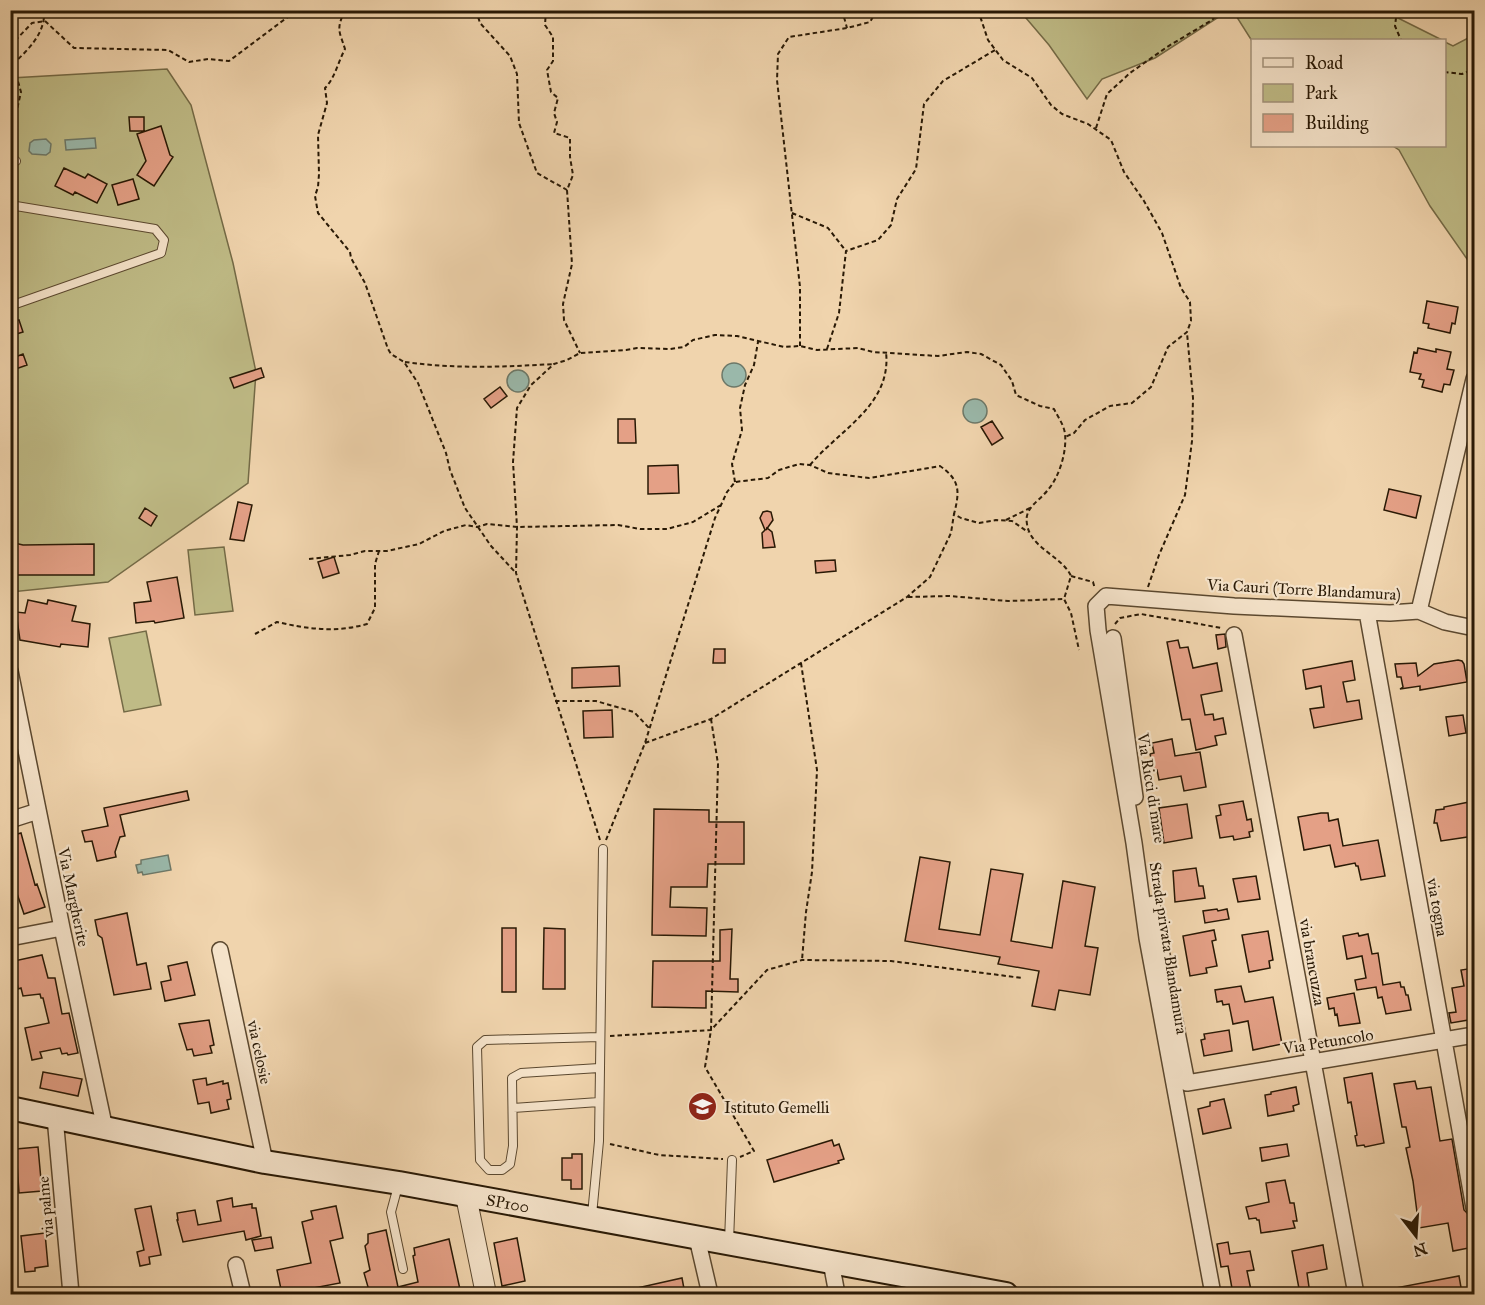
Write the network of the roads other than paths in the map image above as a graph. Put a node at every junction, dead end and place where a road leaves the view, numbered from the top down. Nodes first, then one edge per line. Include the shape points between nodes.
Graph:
1 (10, 205) edge
2 (10, 306) edge
3 (1474, 379) edge
4 (1096, 606) joint
5 (1419, 611) junction
6 (1367, 612) junction
7 (1474, 628) edge
8 (1234, 635) road end
9 (1113, 639) road end
10 (10, 671) edge
11 (13, 699) edge
12 (38, 811) junction
13 (10, 820) edge
14 (1138, 843) junction
15 (603, 849) road end
16 (62, 928) junction
17 (10, 938) edge
18 (1152, 938) junction
19 (219, 950) dead end
20 (1474, 1035) edge
21 (600, 1036) junction
22 (1444, 1041) junction
23 (1313, 1062) junction
24 (599, 1068) junction
25 (599, 1102) junction
26 (10, 1108) edge
27 (513, 1108) junction
28 (55, 1117) junction
29 (105, 1129) junction
30 (732, 1160) road end
31 (265, 1162) junction
32 (399, 1183) junction
33 (466, 1196) junction
34 (1474, 1208) edge
35 (591, 1220) junction
36 (697, 1238) junction
37 (729, 1244) junction
38 (831, 1262) junction
39 (236, 1265) dead end
40 (403, 1269) dead end
41 (71, 1294) edge
42 (243, 1294) edge
43 (486, 1294) edge
44 (710, 1294) edge
45 (837, 1294) edge
46 (1006, 1294) edge
47 (1213, 1294) edge
48 (1356, 1294) edge

1 - 2 lane via 155,229 164,240 161,253
3 - 5 street, Via Cauri (Torre Blandamura)
4 - 6 street, Via Cauri (Torre Blandamura) via 1106,596
4 - 14 street, Strada privata Blandamura via 1114,738
5 - 6 street, Via Cauri (Torre Blandamura)
5 - 7 street
6 - 22 street, via togna
8 - 23 street, via brancuzza
9 - 14 street, Via Ricci di mare
10 - 11 street, Via Margherite
11 - 12 street, Via Margherite
12 - 13 street
12 - 16 street, Via Margherite
14 - 18 street, Strada privata Blandamura
15 - 21 lane
16 - 17 street
16 - 29 street, Via Margherite
18 - 23 street, Via Petuncolo via 1187,1083
18 - 47 street, Strada privata Blandamura
19 - 31 street, via celosie
20 - 22 street, Via Petuncolo
21 - 24 lane
21 - 27 lane via 485,1040 477,1047 480,1160 489,1170 502,1170 510,1164
22 - 23 street, Via Petuncolo
22 - 34 street, via togna
23 - 48 street, via brancuzza
24 - 25 lane
24 - 27 lane via 521,1072 512,1078
25 - 27 lane
25 - 35 lane
26 - 28 main road, SP100 / SP100
28 - 29 main road, SP100 / SP100
28 - 41 street, via palme
29 - 31 main road, SP100 / SP100
30 - 37 lane
31 - 32 main road, SP100 / SP100
32 - 33 main road, SP100 / SP100
32 - 40 lane via 391,1212
33 - 35 main road, SP100 / SP100
33 - 43 street
35 - 36 main road, SP100 / SP100
36 - 37 main road, SP100 / SP100
36 - 44 street
37 - 38 main road, SP100 / SP100
38 - 45 street
38 - 46 main road, SP100 / SP100
39 - 42 street

